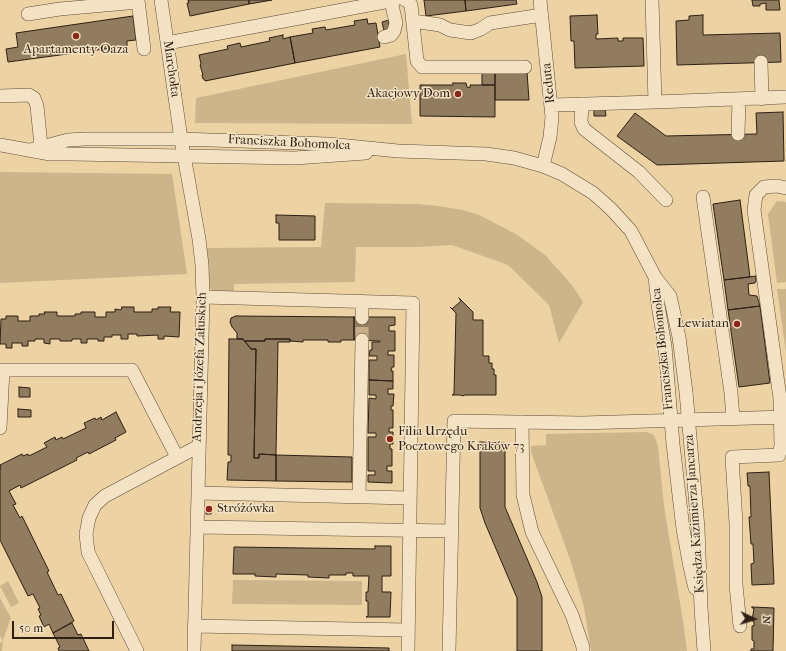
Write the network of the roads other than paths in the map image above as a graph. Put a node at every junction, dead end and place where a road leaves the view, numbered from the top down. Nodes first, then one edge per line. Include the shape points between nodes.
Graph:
1 (160, 0) edge
2 (405, 0) edge
3 (540, 0) edge
4 (652, 0) edge
5 (138, 1) edge
6 (389, 1) edge
7 (28, 14) dead end
8 (542, 15) junction
9 (413, 21) junction
10 (143, 35) junction
11 (384, 37) dead end
12 (166, 38) junction
13 (144, 49) dead end
14 (761, 62) dead end
15 (525, 67) dead end
16 (0, 96) edge
17 (786, 98) edge
18 (762, 99) junction
19 (739, 100) junction
20 (655, 102) junction
21 (582, 104) junction
22 (552, 105) junction
23 (738, 134) dead end
24 (180, 139) junction
25 (0, 145) edge
26 (35, 148) junction
27 (398, 151) junction
28 (184, 156) junction
29 (543, 166) junction
30 (786, 188) edge
31 (703, 197) dead end
32 (666, 200) dead end
33 (655, 277) junction
34 (203, 297) junction
35 (362, 301) junction
36 (362, 318) tunnel mouth
37 (362, 340) tunnel mouth
38 (783, 417) edge
39 (733, 418) junction
40 (671, 420) junction
41 (688, 420) junction
42 (522, 422) junction
43 (0, 428) edge
44 (199, 446) junction
45 (177, 457) junction
46 (198, 493) junction
47 (359, 496) junction
48 (410, 498) junction
49 (197, 526) junction
50 (410, 530) junction
51 (452, 531) junction
52 (700, 608) junction
53 (194, 626) junction
54 (740, 626) dead end
55 (408, 630) junction
56 (137, 651) edge
57 (194, 651) edge
58 (408, 651) edge
59 (449, 651) edge
60 (583, 651) edge
61 (704, 651) edge

1 - 12 street, Marchołta
2 - 9 street via 411,5
3 - 8 street, Reduta
4 - 20 street
5 - 7 street
5 - 10 street
6 - 11 street via 396,23 391,35
6 - 12 street
8 - 9 street via 490,23 471,32
8 - 22 street, Reduta
9 - 15 street via 417,61 422,67
10 - 12 street
10 - 13 street
12 - 24 street, Marchołta
14 - 18 street
16 - 26 street via 29,95 34,98 38,106
17 - 18 street
18 - 19 street
19 - 20 street
19 - 23 street
20 - 21 street
21 - 22 street
21 - 32 street via 581,122 584,129 639,172
22 - 29 street, Reduta via 551,128
24 - 26 street, Franciszka Bohomolca via 68,140
24 - 27 street, Franciszka Bohomolca via 328,144
24 - 28 street
25 - 26 street, Franciszka Bohomolca
26 - 28 street, Franciszka Bohomolca via 50,154
27 - 28 street, Franciszka Bohomolca via 295,158
27 - 29 street, Franciszka Bohomolca via 486,154
28 - 34 street, Andrzeja i Józefa Załuskich via 199,239
29 - 33 street, Franciszka Bohomolca via 582,185 611,209 636,240
30 - 38 street via 764,187 756,196 754,210
31 - 39 street
33 - 40 street, Franciszka Bohomolca via 665,346
33 - 41 street, Franciszka Bohomolca via 670,296 676,320
34 - 35 street
34 - 44 street, Andrzeja i Józefa Załuskich
35 - 36 street
35 - 48 street via 413,303
37 - 47 street
38 - 39 street
38 - 54 street via 779,455 732,457 736,585
39 - 41 street
40 - 41 street
40 - 42 street
40 - 52 street, Księdza Kazimierza Jancarza via 685,542
41 - 52 street, Księdza Kazimierza Jancarza via 698,528
42 - 51 street via 454,421
42 - 60 street via 523,495 532,532 572,615
43 - 45 street via 3,370 132,370
44 - 45 street, Andrzeja i Józefa Załuskich
44 - 46 street
45 - 56 street, Andrzeja i Józefa Załuskich via 105,496 95,505 89,518 86,534 88,552
46 - 47 street
46 - 49 street
47 - 48 street
48 - 50 street
49 - 50 street
49 - 53 street
50 - 51 street
50 - 55 street
51 - 59 street
52 - 61 street, Księdza Kazimierza Jancarza
53 - 55 street
53 - 57 street
55 - 58 street

